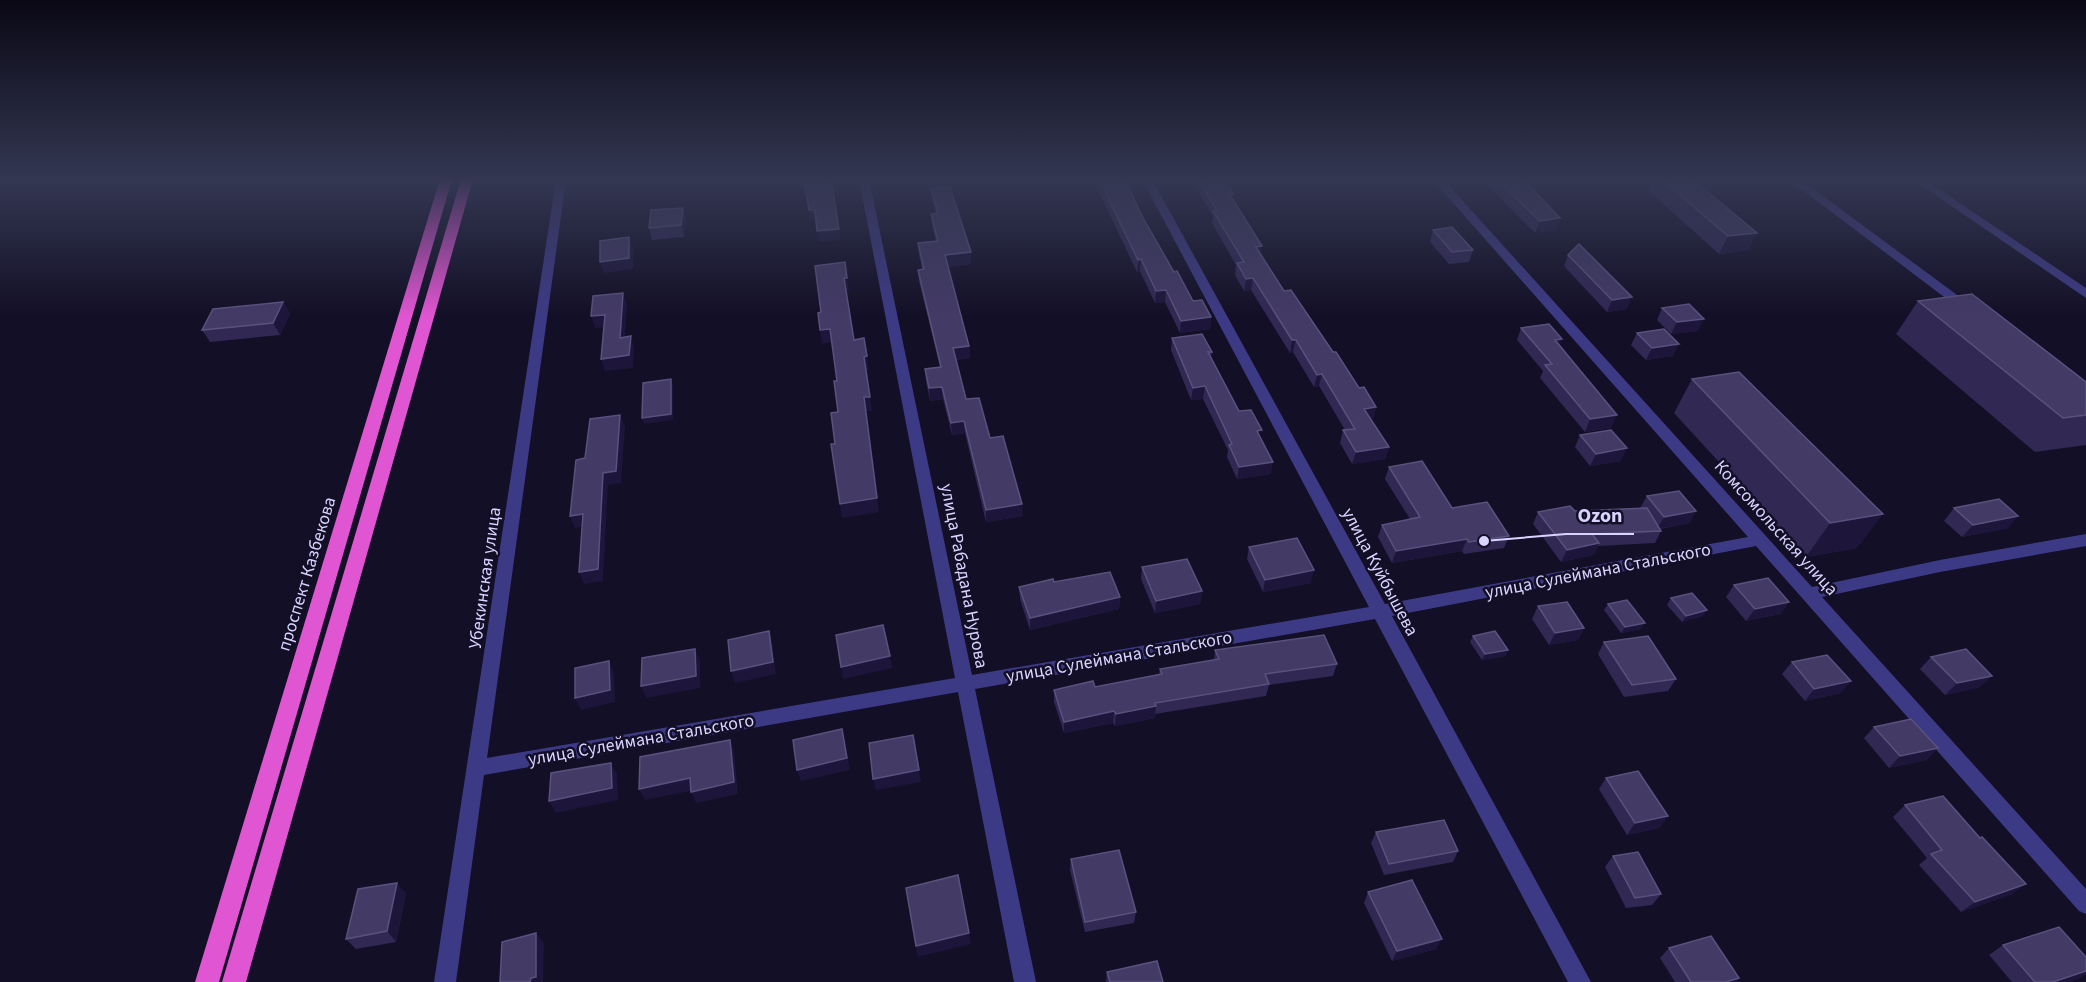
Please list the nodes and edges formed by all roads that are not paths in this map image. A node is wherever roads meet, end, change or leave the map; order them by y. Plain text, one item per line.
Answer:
1 (432, 225) edge
2 (454, 225) edge
3 (554, 225) edge
4 (873, 225) edge
5 (1172, 225) edge
6 (1478, 225) edge
7 (1854, 225) edge
8 (1984, 225) edge
9 (2086, 294) edge
10 (1982, 320) edge
11 (1761, 540) junction
12 (2086, 540) edge
13 (1808, 594) junction
14 (1379, 612) junction
15 (966, 683) junction
16 (477, 768) junction
17 (2086, 904) edge
18 (207, 982) edge
19 (234, 982) edge
20 (445, 982) edge
21 (1025, 982) edge
22 (1580, 982) edge

1 - 18 highway, проспект Казбекова
2 - 19 highway
3 - 16 street, Убекинская улица
4 - 15 street, улица Рабадана Нурова
5 - 14 street, улица Куйбышева
6 - 11 street, Комсомольская улица
7 - 10 street
8 - 9 street
11 - 13 street, Комсомольская улица
11 - 14 street, улица Сулеймана Стальского
12 - 13 street
13 - 17 street, Комсомольская улица
14 - 15 street, улица Сулеймана Стальского
14 - 22 street, улица Куйбышева
15 - 16 street, улица Сулеймана Стальского
15 - 21 street, улица Рабадана Нурова
16 - 20 street, Убекинская улица

